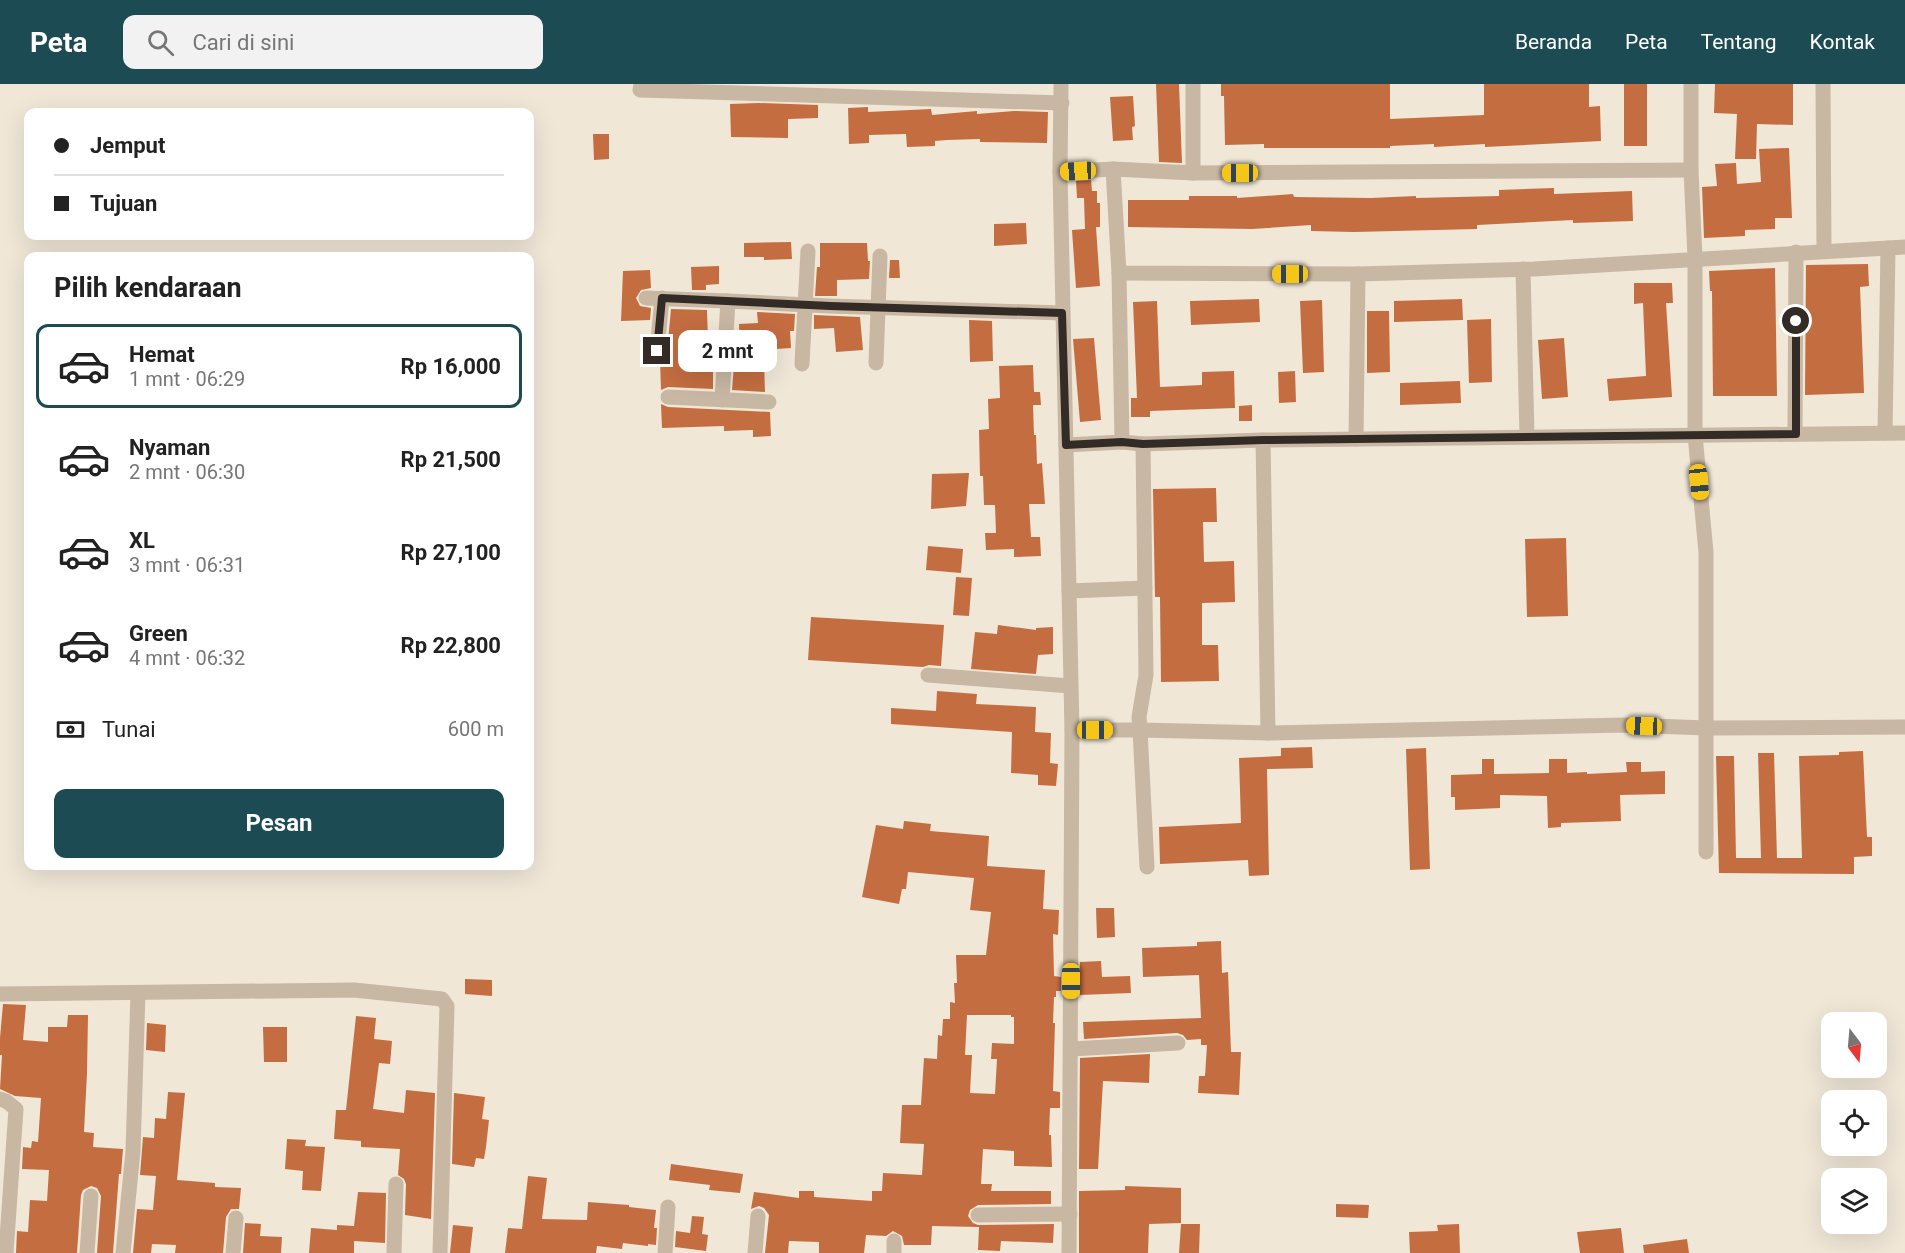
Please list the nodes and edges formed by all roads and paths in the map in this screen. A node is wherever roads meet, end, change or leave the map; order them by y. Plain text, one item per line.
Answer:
1 (641, 84) edge
2 (1061, 84) edge
3 (1193, 84) edge
4 (1691, 84) edge
5 (1823, 84) edge
6 (1062, 103) junction
7 (1113, 169) junction
8 (1691, 170) junction
9 (1060, 172) junction
10 (1193, 173) junction
11 (1905, 247) edge
12 (1888, 248) junction
13 (808, 251) dead end
14 (1824, 251) junction
15 (1796, 252) junction
16 (880, 256) dead end
17 (1695, 258) junction
18 (1522, 269) junction
19 (1119, 273) junction
20 (1358, 273) junction
21 (646, 298) dead end
22 (662, 298) junction
23 (728, 301) junction
24 (806, 305) junction
25 (879, 308) junction
26 (1062, 313) junction
27 (657, 351) dead end
28 (876, 363) dead end
29 (802, 364) dead end
30 (668, 397) dead end
31 (722, 400) junction
32 (769, 402) dead end
33 (1886, 433) junction
34 (1905, 433) edge
35 (1796, 434) junction
36 (1695, 435) junction
37 (1527, 437) junction
38 (1356, 439) junction
39 (1263, 440) junction
40 (1122, 442) junction
41 (1143, 444) junction
42 (1066, 445) junction
43 (1145, 588) junction
44 (1069, 591) junction
45 (928, 675) dead end
46 (1070, 686) junction
47 (1905, 727) edge
48 (1707, 728) junction
49 (1072, 730) junction
50 (1140, 730) junction
51 (1268, 733) junction
52 (1706, 852) dead end
53 (1147, 867) dead end
54 (138, 993) junction
55 (0, 994) edge
56 (1178, 1043) dead end
57 (1071, 1049) junction
58 (0, 1099) edge
59 (396, 1184) dead end
60 (91, 1196) dead end
61 (668, 1207) dead end
62 (1070, 1214) junction
63 (978, 1215) dead end
64 (758, 1216) dead end
65 (236, 1218) dead end
66 (6, 1253) edge
67 (87, 1253) edge
68 (123, 1253) edge
69 (233, 1253) edge
70 (394, 1253) edge
71 (440, 1253) edge
72 (665, 1253) edge
73 (755, 1253) edge
74 (1069, 1253) edge

1 - 6 street
2 - 6 street
3 - 10 street
4 - 8 street
5 - 14 street
6 - 9 street
7 - 9 street
7 - 10 street
7 - 19 street
8 - 10 street
8 - 17 street
9 - 26 street
11 - 12 street
12 - 14 street
12 - 33 street
13 - 24 street
14 - 15 street
15 - 17 street
15 - 35 street
16 - 25 street
17 - 18 street
17 - 36 street
18 - 20 street
18 - 37 street
19 - 20 street
19 - 40 street
20 - 38 street
21 - 22 street
22 - 23 street
22 - 27 street
23 - 24 street
23 - 31 street
24 - 25 street
24 - 29 street
25 - 26 street
25 - 28 street
26 - 42 street
30 - 31 street
31 - 32 street
33 - 34 street
33 - 35 street
35 - 36 street
36 - 37 street
36 - 48 street
37 - 38 street
38 - 39 street
39 - 41 street
39 - 51 street
40 - 41 street
40 - 42 street
41 - 43 street
42 - 44 street
43 - 44 street
43 - 50 street
44 - 46 street
45 - 46 street
46 - 49 street
47 - 48 street
48 - 51 street
48 - 52 street
49 - 50 street
49 - 57 street
50 - 51 street
50 - 53 street
54 - 55 street
54 - 68 street
54 - 71 street
56 - 57 street
57 - 62 street
58 - 66 street
59 - 70 street
60 - 67 street
61 - 72 street
62 - 63 street
62 - 74 street
64 - 73 street
65 - 69 street

